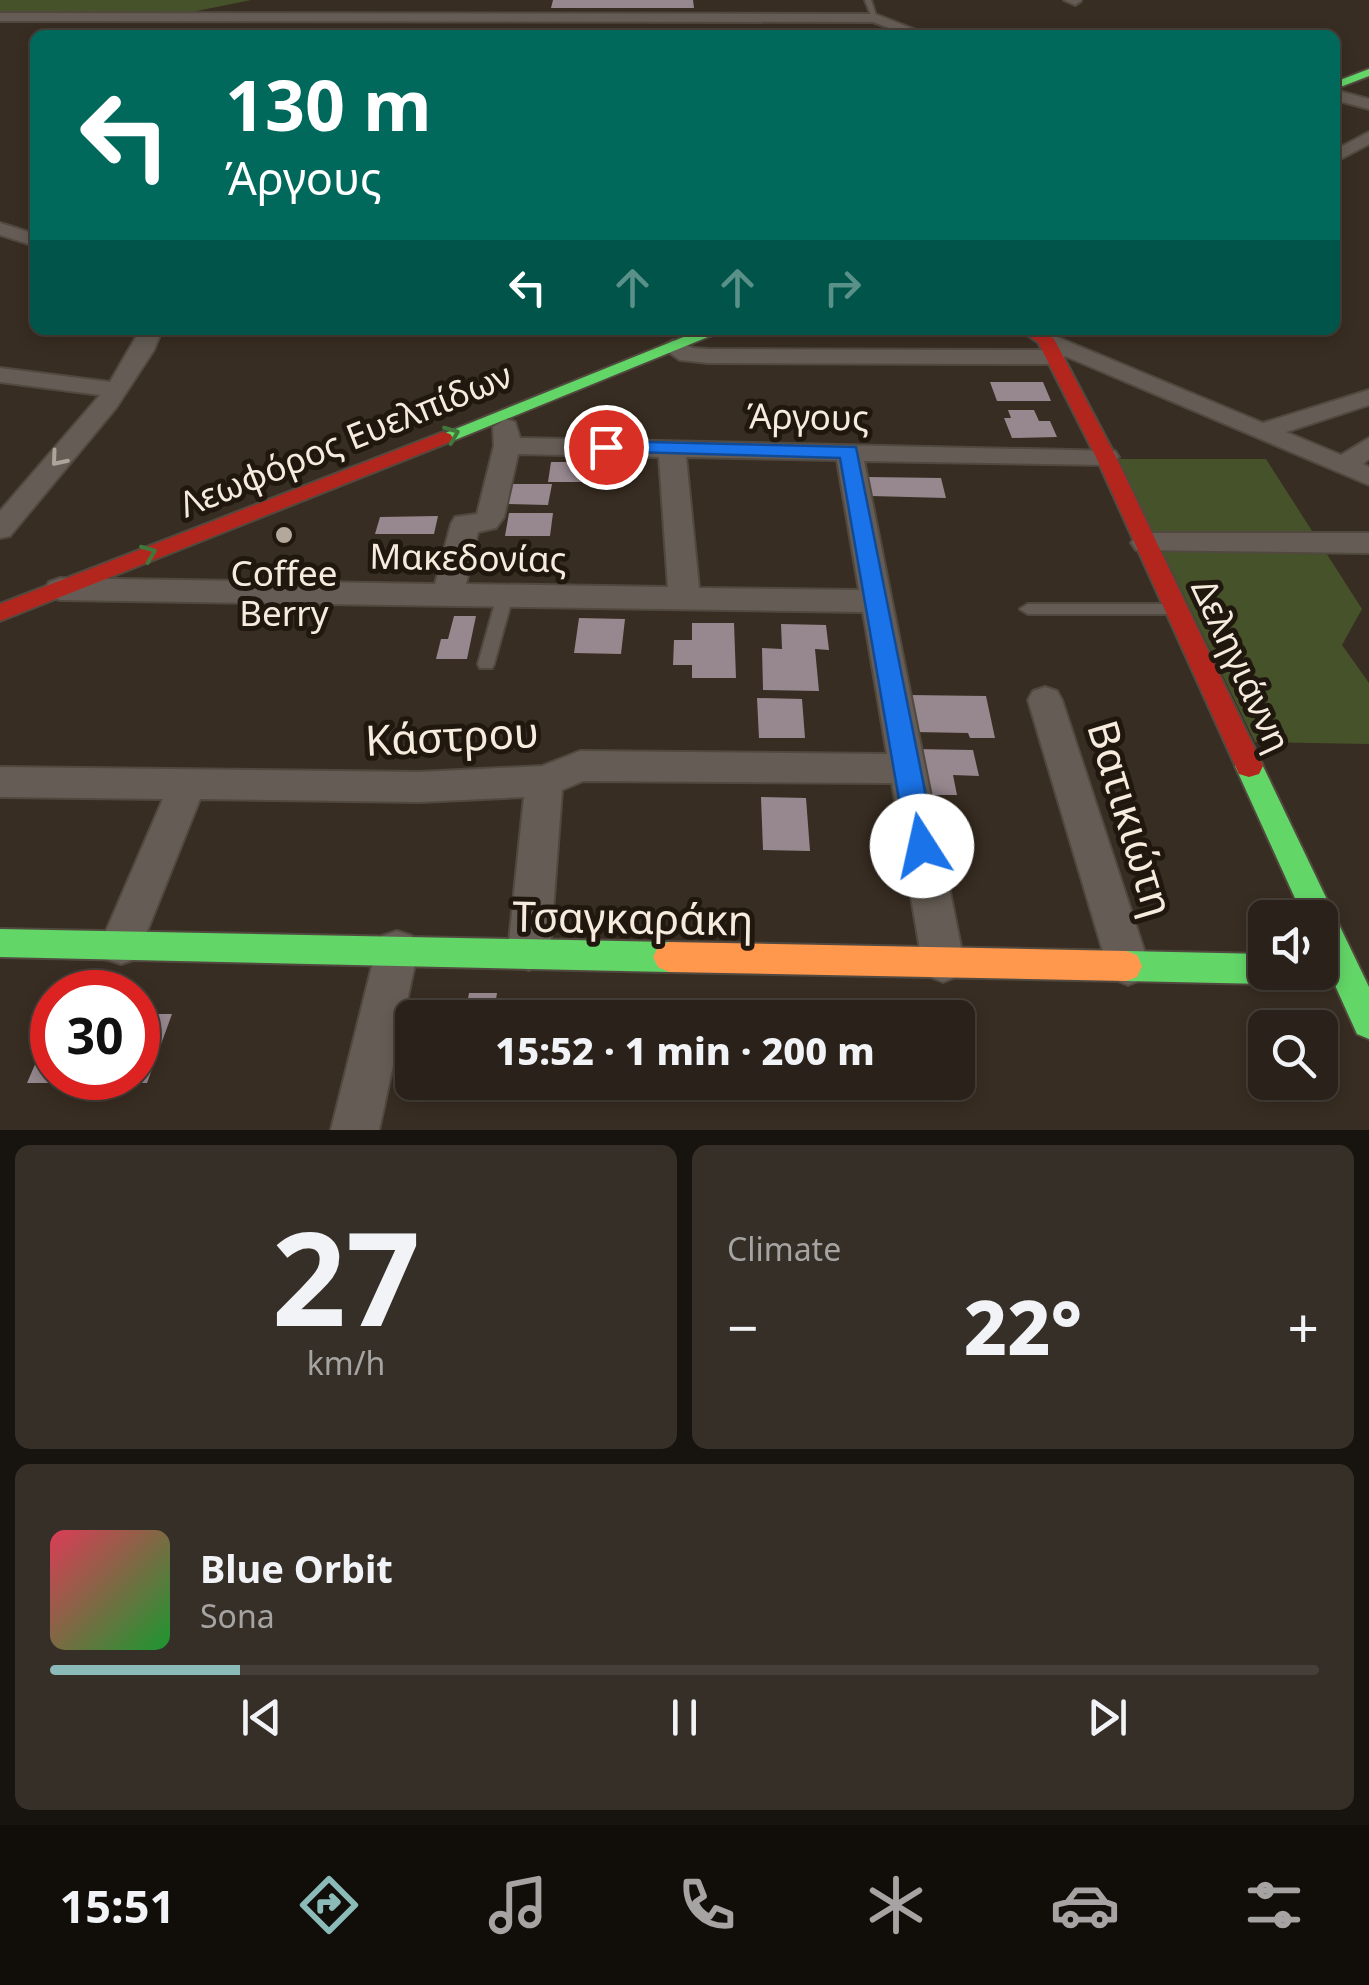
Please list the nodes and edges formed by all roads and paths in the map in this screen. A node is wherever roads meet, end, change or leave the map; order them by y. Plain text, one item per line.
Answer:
1 (868, 0) edge
2 (0, 17) edge
3 (874, 18) junction
4 (908, 30) edge
5 (1369, 57) edge
6 (1340, 68) edge
7 (1369, 72) edge
8 (1340, 84) edge
9 (1340, 96) edge
10 (1369, 104) edge
11 (1369, 137) edge
12 (1340, 154) edge
13 (0, 229) edge
14 (30, 238) edge
15 (150, 335) edge
16 (668, 338) edge
17 (1042, 342) edge
18 (0, 375) edge
19 (115, 390) junction
20 (1369, 397) edge
21 (508, 412) junction
22 (1263, 431) junction
23 (508, 446) junction
24 (1369, 446) edge
25 (672, 447) junction
26 (849, 452) junction
27 (1106, 457) junction
28 (1356, 472) edge
29 (0, 529) edge
30 (1146, 543) junction
31 (1369, 544) edge
32 (0, 588) edge
33 (58, 589) junction
34 (448, 594) junction
35 (505, 596) junction
36 (684, 596) junction
37 (877, 601) junction
38 (1177, 608) junction
39 (1028, 609) dead end
40 (0, 613) edge
41 (486, 664) dead end
42 (1045, 700) dead end
43 (908, 769) junction
44 (544, 781) junction
45 (0, 782) edge
46 (188, 784) junction
47 (0, 944) edge
48 (121, 945) junction
49 (396, 950) junction
50 (528, 951) junction
51 (943, 962) junction
52 (1128, 965) junction
53 (1248, 969) edge
54 (1338, 971) edge
55 (1345, 971) junction
56 (1369, 1023) edge
57 (355, 1130) edge

1 - 3 lane
2 - 3 street
3 - 4 street
5 - 6 main road
7 - 8 main road
9 - 10 street
11 - 12 street
13 - 14 street
15 - 19 street
16 - 17 street
16 - 21 main road, Λεωφόρος Ευελπίδων
16 - 32 main road, Λεωφόρος Ευελπίδων
17 - 22 street
17 - 27 main road, Δεληγιάννη
18 - 19 street
19 -> 29 street
20 - 22 street
21 - 23 street
33 -> 21 main road, Λεωφόρος Ευελπίδων
22 - 28 street
23 - 25 street, Άργους
23 - 34 street
24 - 28 street
25 - 26 street, Άργους
25 - 36 street
26 - 27 street, Άργους
26 - 37 street
27 - 30 main road, Δεληγιάννη
30 - 31 street
30 - 38 main road, Δεληγιάννη
33 - 34 street, Μακεδονίας
33 - 40 main road, Λεωφόρος Ευελπίδων
34 - 35 street, Μακεδονίας
35 - 36 street, Μακεδονίας
35 - 41 lane
36 - 37 street, Μακεδονίας
37 - 43 street
38 - 39 lane
38 - 55 main road, Δεληγιάννη
42 - 52 street, Βατικιώτη
43 - 44 street, Κάστρου
43 - 51 street
44 - 46 street, Κάστρου
44 - 50 street
45 - 46 street, Κάστρου
46 - 48 street
47 - 48 main road, Τσαγκαράκη
48 - 49 main road, Τσαγκαράκη
49 - 50 main road, Τσαγκαράκη
49 - 57 street
50 - 51 main road, Τσαγκαράκη
51 - 52 main road, Τσαγκαράκη
52 - 53 main road, Τσαγκαράκη
54 - 55 main road
55 - 56 main road, Δεληγιάννη

